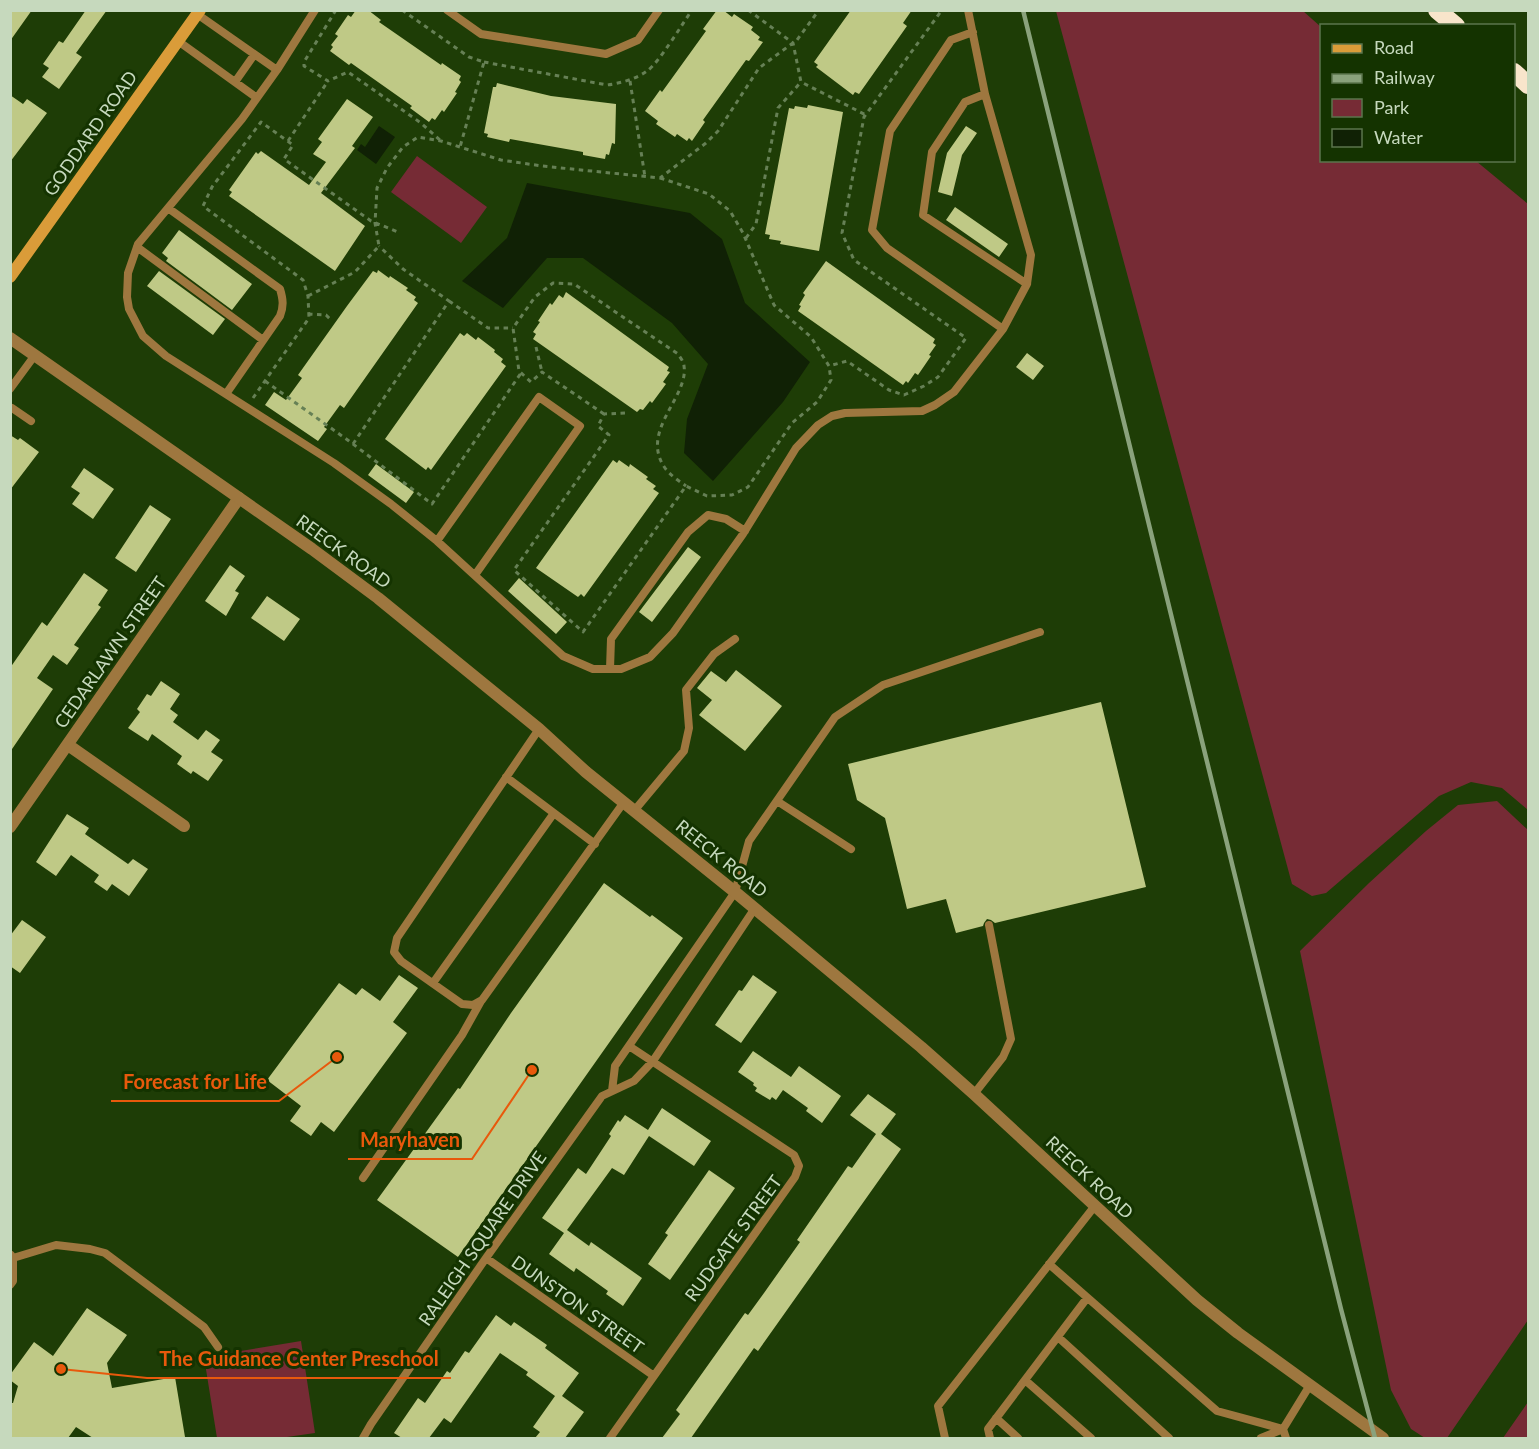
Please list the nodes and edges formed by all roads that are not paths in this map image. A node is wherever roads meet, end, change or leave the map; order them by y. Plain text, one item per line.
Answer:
1 (315, 10) edge
2 (447, 10) edge
3 (660, 10) edge
4 (968, 10) edge
5 (1437, 10) edge
6 (199, 12) edge
7 (1454, 24) edge
8 (973, 32) junction
9 (178, 41) junction
10 (254, 55) junction
11 (277, 70) junction
12 (1515, 73) edge
13 (235, 82) junction
14 (1528, 84) edge
15 (985, 94) junction
16 (257, 98) junction
17 (168, 208) junction
18 (137, 247) junction
19 (10, 277) edge
20 (1026, 284) junction
21 (1004, 329) junction
22 (10, 338) edge
23 (263, 340) junction
24 (34, 355) junction
25 (10, 389) edge
26 (226, 394) junction
27 (11, 408) edge
28 (31, 421) dead end
29 (239, 498) junction
30 (745, 531) junction
31 (437, 541) junction
32 (475, 575) junction
33 (1040, 632) dead end
34 (735, 639) dead end
35 (610, 669) junction
36 (539, 729) junction
37 (68, 745) junction
38 (506, 777) junction
39 (777, 801) junction
40 (624, 802) junction
41 (634, 811) junction
42 (554, 813) junction
43 (184, 826) dead end
44 (10, 827) edge
45 (595, 843) junction
46 (851, 849) dead end
47 (735, 892) junction
48 (755, 908) junction
49 (989, 925) dead end
50 (433, 983) junction
51 (482, 1000) junction
52 (629, 1046) junction
53 (653, 1061) junction
54 (612, 1091) junction
55 (974, 1094) junction
56 (363, 1178) dead end
57 (1094, 1207) junction
58 (12, 1256) edge
59 (486, 1258) junction
60 (1049, 1264) junction
61 (10, 1285) edge
62 (1087, 1298) junction
63 (1058, 1337) junction
64 (218, 1347) dead end
65 (654, 1376) junction
66 (1025, 1380) junction
67 (1310, 1385) junction
68 (996, 1418) junction
69 (1283, 1430) junction
70 (363, 1438) edge
71 (610, 1438) edge
72 (945, 1438) edge
73 (990, 1438) edge
74 (1018, 1438) edge
75 (1091, 1438) edge
76 (1169, 1438) edge
77 (1261, 1438) edge
78 (1286, 1438) edge
79 (1383, 1438) edge

1 - 11 lane
2 - 3 lane
4 - 8 lane
5 - 7 highway
6 - 9 main road, GODDARD ROAD
6 - 10 lane
8 - 15 lane
8 - 21 lane
9 - 13 lane
9 - 19 main road, GODDARD ROAD
10 - 11 lane
10 - 13 lane
11 - 16 lane
12 - 14 highway
13 - 16 lane
15 - 20 lane
15 - 20 lane
16 - 17 lane
17 - 18 lane
17 - 23 lane
18 - 23 lane
18 - 26 lane
20 - 21 lane
21 - 30 lane
22 - 24 street, REECK ROAD
23 - 26 lane
24 - 25 lane
24 - 29 street, REECK ROAD
26 - 31 lane
27 - 28 lane
29 - 36 street, REECK ROAD
29 - 37 street, CEDARLAWN STREET
30 - 35 lane
30 - 35 lane
31 - 32 lane
31 - 32 lane
32 - 35 lane
33 - 39 lane
34 - 41 lane
36 - 38 lane
36 - 40 street, REECK ROAD
37 - 43 street
37 - 44 street, CEDARLAWN STREET
38 - 42 lane
38 - 50 lane
39 - 46 lane
39 - 47 lane
40 - 41 street, REECK ROAD
40 - 45 lane
41 - 47 street, REECK ROAD
42 - 45 lane
42 - 50 lane
45 - 51 lane
47 - 48 street, REECK ROAD
47 - 52 lane
48 - 53 lane, RALEIGH SQUARE DRIVE
48 - 55 street, REECK ROAD
49 - 55 lane
50 - 51 lane
51 - 56 lane
52 - 53 lane, RUDGATE STREET
52 - 54 lane
53 - 54 lane, RALEIGH SQUARE DRIVE
53 - 65 lane, RUDGATE STREET
54 - 59 lane, RALEIGH SQUARE DRIVE
55 - 57 street, REECK ROAD
57 - 60 lane
57 - 67 street, REECK ROAD
58 - 61 lane
58 - 64 lane
59 - 65 lane, DUNSTON STREET
59 - 70 lane, RALEIGH SQUARE DRIVE
60 - 62 lane
60 - 72 lane
62 - 63 lane
62 - 69 lane
63 - 66 lane
63 - 76 lane
65 - 71 lane, RUDGATE STREET
66 - 68 lane
66 - 75 lane
67 - 69 lane
67 - 79 street, REECK ROAD
68 - 73 lane
68 - 74 lane
69 - 77 lane
69 - 78 lane

